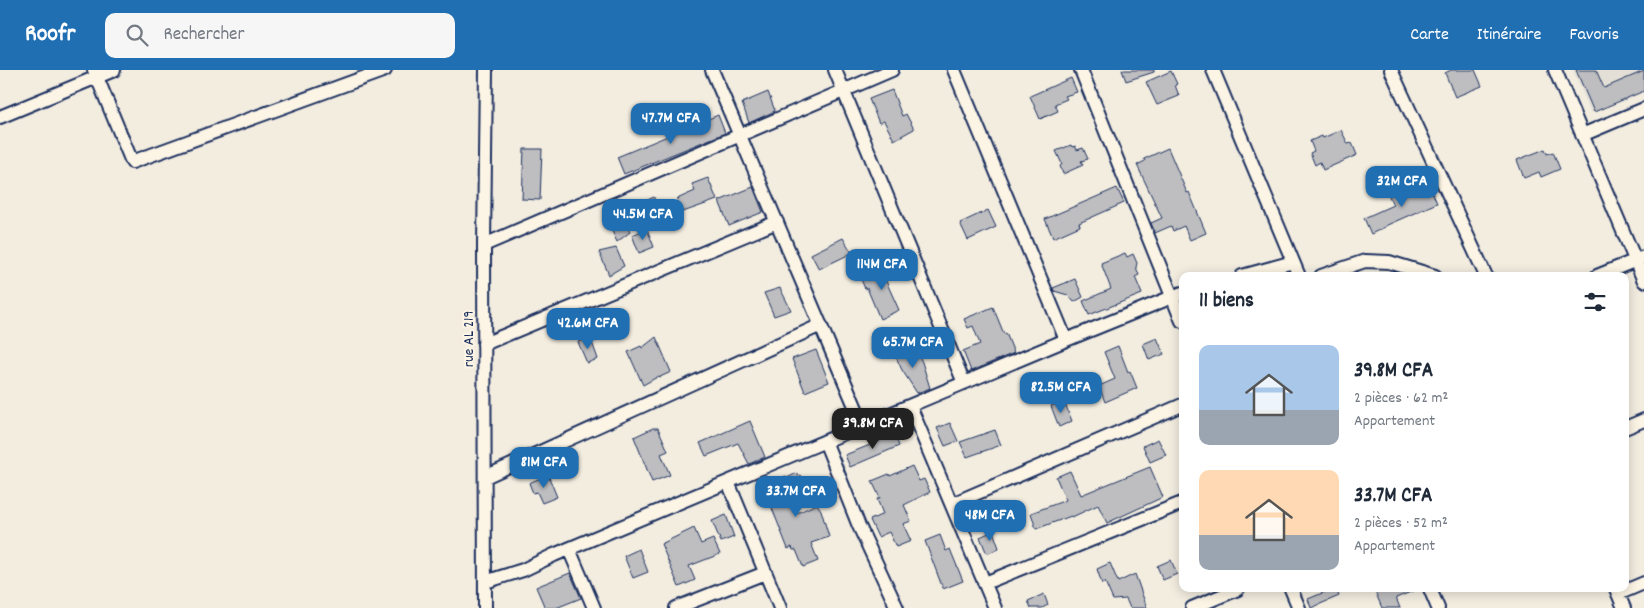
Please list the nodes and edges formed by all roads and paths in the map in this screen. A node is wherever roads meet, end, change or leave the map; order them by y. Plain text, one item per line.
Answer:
1 (114, 70) edge
2 (385, 70) edge
3 (486, 70) edge
4 (712, 70) edge
5 (835, 70) edge
6 (892, 70) edge
7 (954, 70) edge
8 (1082, 70) edge
9 (1213, 70) edge
10 (1391, 70) edge
11 (1554, 70) edge
12 (96, 74) edge
13 (843, 91) junction
14 (1644, 109) edge
15 (0, 117) edge
16 (740, 135) junction
17 (1582, 135) junction
18 (777, 222) junction
19 (484, 245) junction
20 (1640, 259) edge
21 (1293, 262) junction
22 (1257, 272) edge
23 (1297, 272) edge
24 (1332, 272) edge
25 (1422, 272) edge
26 (1484, 272) edge
27 (1608, 272) edge
28 (1644, 281) edge
29 (1178, 295) edge
30 (821, 325) junction
31 (1066, 340) junction
32 (484, 344) junction
33 (964, 383) junction
34 (1179, 405) edge
35 (910, 406) junction
36 (1644, 420) edge
37 (864, 425) junction
38 (1629, 426) edge
39 (825, 441) junction
40 (485, 477) junction
41 (728, 482) junction
42 (952, 504) junction
43 (1179, 504) edge
44 (569, 549) junction
45 (765, 573) junction
46 (485, 582) junction
47 (985, 583) junction
48 (1644, 583) edge
49 (1629, 587) edge
50 (1231, 592) edge
51 (1291, 592) edge
52 (1431, 592) edge
53 (1617, 592) edge
54 (485, 608) edge
55 (594, 608) edge
56 (676, 608) edge
57 (780, 608) edge
58 (897, 608) edge
59 (996, 608) edge
60 (1192, 608) edge
61 (1299, 608) edge
62 (1438, 608) edge
63 (1624, 608) edge

1 - 12 street
2 - 12 street
3 - 19 street, rue AL 219
4 - 16 street
5 - 13 street
6 - 13 street
7 - 31 street
8 - 29 street
9 - 21 street
10 - 26 street
11 - 17 street
12 - 15 street
13 - 16 street
13 - 33 street
14 - 17 street
16 - 18 street
16 - 19 street
17 - 20 street
18 - 30 street
18 - 32 street
19 - 32 street, rue AL 219
20 - 27 street
20 - 28 street
21 - 22 street
21 - 23 street
24 - 25 street
29 - 31 street
30 - 37 street
30 - 40 street
31 - 33 street
32 - 40 street, rue AL 219
33 - 35 street
34 - 42 street
35 - 37 street
35 - 42 street
36 - 38 street
37 - 39 street
39 - 41 street
39 - 58 street
40 - 46 street, rue AL 219
41 - 44 street
41 - 45 street
42 - 47 street
43 - 47 street
44 - 46 street
44 - 55 street
45 - 56 street
45 - 57 street
46 - 54 street, rue AL 219
47 - 59 street
48 - 49 street
50 - 60 street
51 - 61 street
52 - 62 street
53 - 63 street

